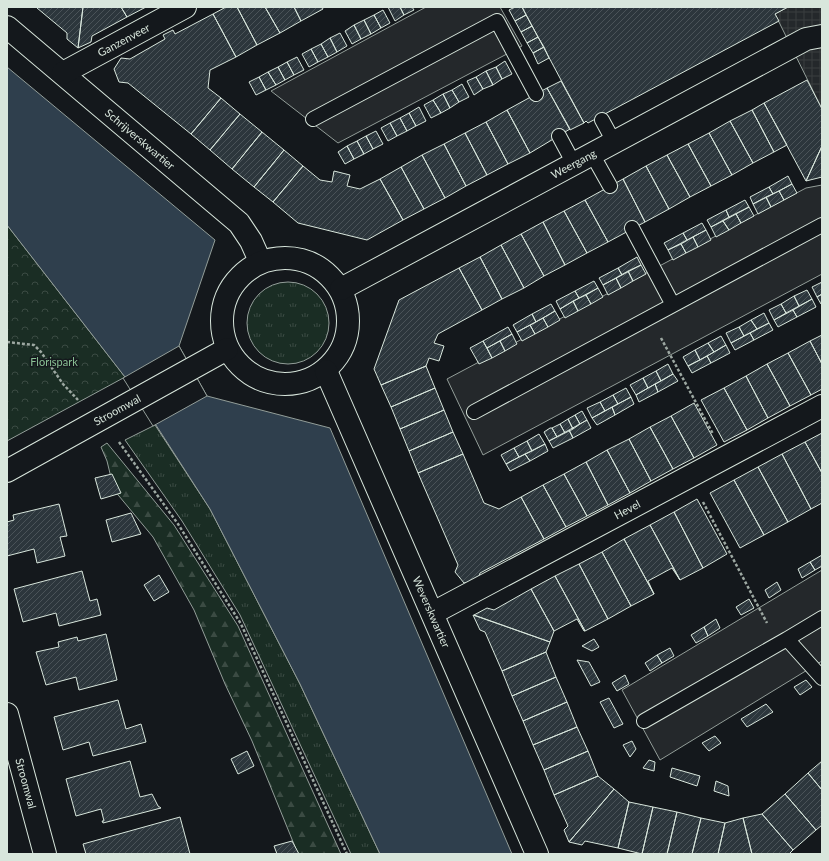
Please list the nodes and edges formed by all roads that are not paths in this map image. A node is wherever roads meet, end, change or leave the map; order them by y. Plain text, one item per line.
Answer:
1 (185, 7) edge
2 (7, 27) edge
3 (814, 38) edge
4 (63, 73) junction
5 (536, 94) dead end
6 (313, 120) dead end
7 (602, 120) dead end
8 (559, 136) dead end
9 (614, 142) junction
10 (583, 159) junction
11 (610, 186) dead end
12 (822, 225) edge
13 (632, 228) dead end
14 (260, 261) junction
15 (341, 289) junction
16 (673, 305) junction
17 (227, 349) junction
18 (326, 371) junction
19 (822, 406) edge
20 (474, 412) dead end
21 (7, 471) edge
22 (433, 613) junction
23 (822, 618) edge
24 (783, 642) junction
25 (822, 678) edge
26 (7, 714) edge
27 (644, 721) dead end
28 (45, 854) edge
29 (537, 854) edge

1 - 4 street, Ganzenveer
2 - 4 street, Schrijverskwartier
3 - 9 street, Weergang
4 - 14 street, Schrijverskwartier
5 - 6 lane
7 - 9 lane
8 - 10 lane
9 - 10 street, Weergang
10 - 11 lane
10 - 15 street, Weergang
12 - 16 lane
13 - 16 lane
14 - 15 street
14 - 17 street
15 - 18 street
16 - 20 lane
17 - 18 street
17 - 21 street, Stroomwal
18 - 22 street, Weverskwartier
19 - 22 street, Hevel
22 - 29 street, Weverskwartier
23 - 24 lane
24 - 25 lane
24 - 27 lane
26 - 28 street, Stroomwal

